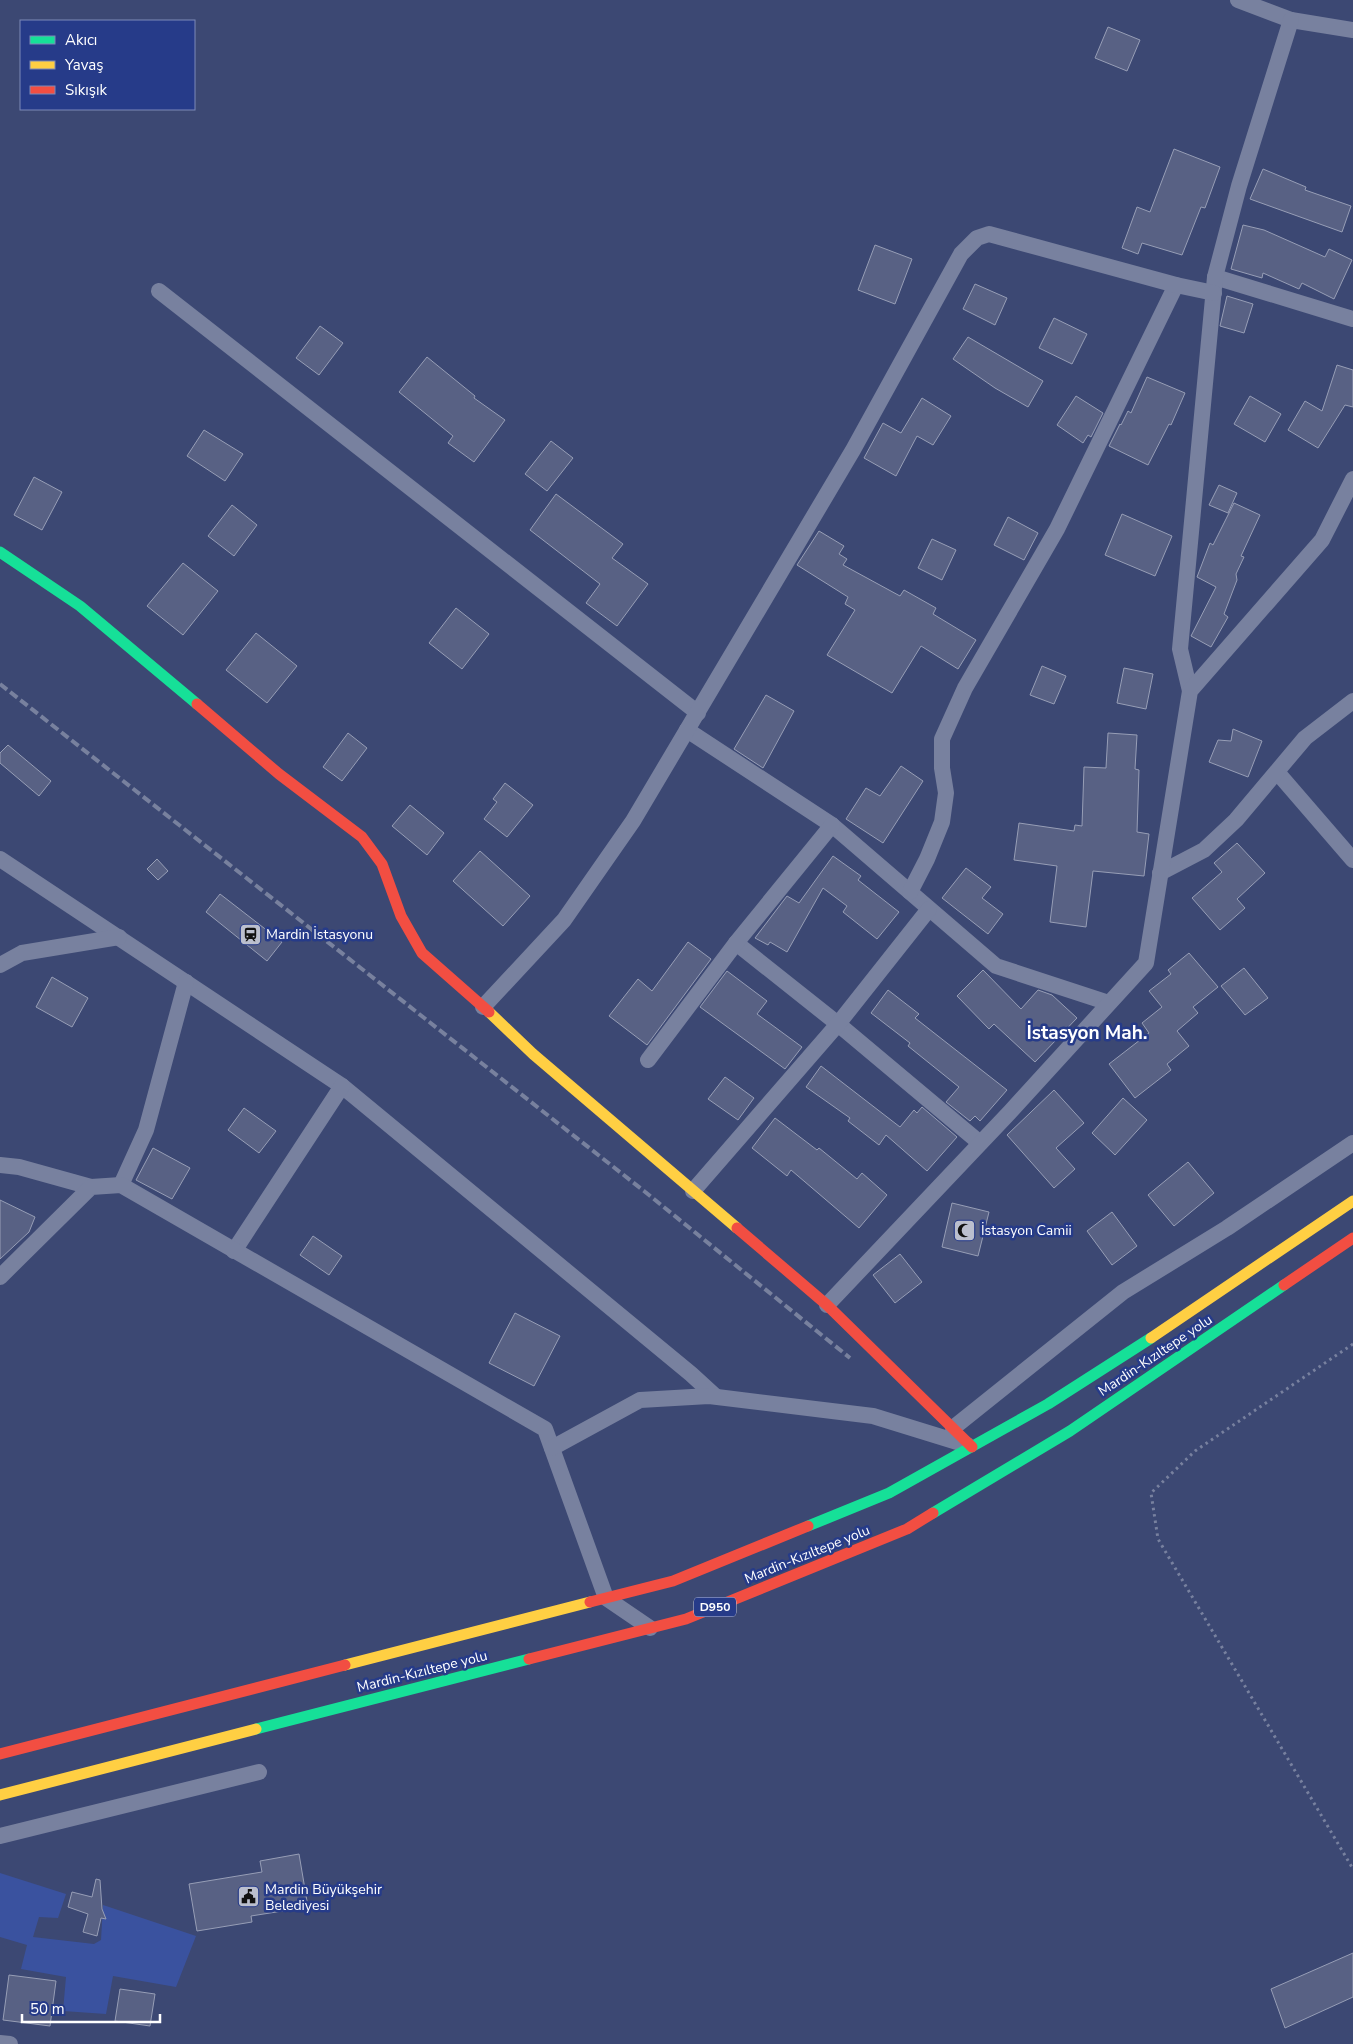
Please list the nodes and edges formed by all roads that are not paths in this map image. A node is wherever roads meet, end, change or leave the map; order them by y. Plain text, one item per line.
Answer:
1 (1238, 0) edge
2 (1291, 20) junction
3 (1353, 30) edge
4 (1215, 285) junction
5 (1176, 286) junction
6 (159, 291) dead end
7 (1353, 318) edge
8 (1353, 479) edge
9 (0, 552) edge
10 (1190, 691) junction
11 (1353, 701) edge
12 (698, 713) junction
13 (688, 730) junction
14 (1277, 772) junction
15 (832, 825) junction
16 (0, 859) edge
17 (1353, 860) edge
18 (1160, 873) junction
19 (910, 892) junction
20 (929, 909) junction
21 (118, 937) junction
22 (736, 943) junction
23 (0, 965) edge
24 (186, 982) junction
25 (1109, 1003) junction
26 (483, 1007) junction
27 (838, 1024) junction
28 (648, 1060) dead end
29 (342, 1086) junction
30 (980, 1143) junction
31 (1353, 1143) edge
32 (0, 1165) edge
33 (120, 1185) junction
34 (91, 1187) junction
35 (693, 1191) junction
36 (1353, 1201) edge
37 (1353, 1238) edge
38 (234, 1250) junction
39 (0, 1277) edge
40 (827, 1305) junction
41 (715, 1396) junction
42 (953, 1428) junction
43 (972, 1447) junction
44 (552, 1448) junction
45 (606, 1598) junction
46 (650, 1628) junction
47 (0, 1754) edge
48 (259, 1772) dead end
49 (0, 1795) edge
50 (0, 1836) edge
51 (0, 2043) edge
52 (10, 2044) edge

1 - 2 street
2 - 3 street
2 - 4 street
4 - 5 street
4 - 7 street
4 - 10 street
5 - 12 street
5 - 19 street
6 - 12 street
8 - 10 street
9 - 26 main road
10 - 18 street
11 - 14 street
12 - 13 street
13 - 15 street
13 - 26 street
14 - 17 street
14 - 18 street
15 - 19 street
15 - 22 street
16 - 21 street
18 - 25 street
19 - 20 street
20 - 25 street
20 - 27 street
21 - 23 street
21 - 24 street
22 - 27 street
22 - 28 street
24 - 29 street
24 - 33 street
25 - 30 street
26 - 35 main road
27 - 30 street
27 - 35 street
29 - 38 street
29 - 41 street
30 - 40 street
31 - 42 street
32 - 34 street
33 - 34 street
33 - 38 street
34 - 39 street
35 - 40 main road
36 - 43 main road, Mardin-Kızıltepe yolu
37 - 46 main road, Mardin-Kızıltepe yolu / D950
38 - 44 street
40 - 42 main road
41 - 43 street
41 - 44 street
42 - 43 main road
43 - 45 main road, Mardin-Kızıltepe yolu
44 - 45 street
45 - 46 street
45 - 47 main road, Mardin-Kızıltepe yolu
46 - 49 main road, Mardin-Kızıltepe yolu / D950
48 - 50 street
51 - 52 street

